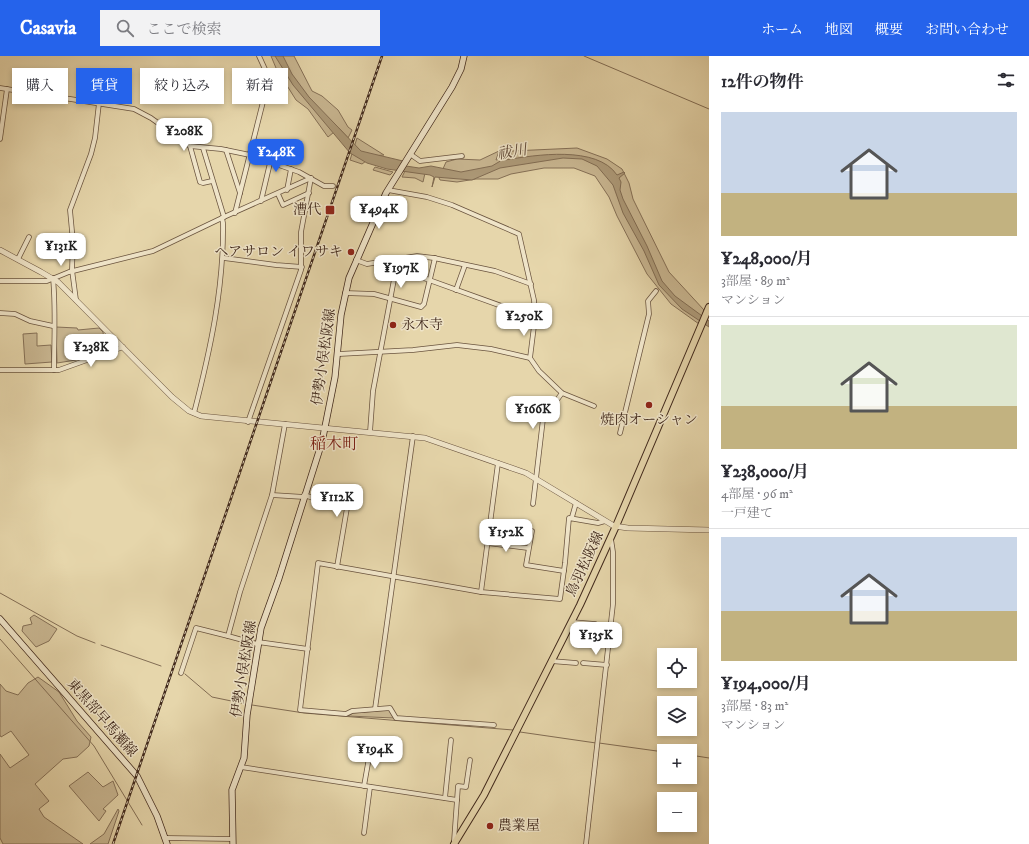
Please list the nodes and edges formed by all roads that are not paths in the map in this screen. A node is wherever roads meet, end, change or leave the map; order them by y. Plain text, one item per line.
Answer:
1 (259, 56) edge
2 (464, 56) edge
3 (0, 88) edge
4 (7, 89) junction
5 (76, 99) edge
6 (99, 104) edge
7 (109, 104) edge
8 (0, 139) edge
9 (190, 146) junction
10 (203, 148) junction
11 (226, 150) junction
12 (250, 155) junction
13 (409, 155) junction
14 (462, 156) dead end
15 (270, 163) junction
16 (291, 169) junction
17 (311, 178) junction
18 (212, 180) junction
19 (333, 186) dead end
20 (288, 190) junction
21 (388, 190) junction
22 (240, 193) junction
23 (278, 194) junction
24 (309, 194) junction
25 (261, 201) junction
26 (235, 213) junction
27 (223, 218) junction
28 (29, 237) dead end
29 (0, 250) edge
30 (54, 251) dead end
31 (73, 252) junction
32 (224, 258) junction
33 (435, 258) junction
34 (18, 259) junction
35 (356, 260) junction
36 (465, 265) junction
37 (302, 267) junction
38 (73, 272) junction
39 (53, 278) junction
40 (0, 281) edge
41 (430, 281) junction
42 (531, 284) junction
43 (456, 290) junction
44 (656, 292) dead end
45 (345, 293) junction
46 (76, 300) junction
47 (391, 300) junction
48 (709, 307) edge
49 (0, 313) edge
50 (535, 318) junction
51 (53, 326) junction
52 (123, 347) junction
53 (380, 351) junction
54 (338, 354) junction
55 (530, 358) junction
56 (0, 370) edge
57 (54, 370) junction
58 (562, 393) junction
59 (594, 406) dead end
60 (194, 413) junction
61 (248, 422) junction
62 (285, 424) junction
63 (325, 428) junction
64 (370, 432) junction
65 (620, 433) dead end
66 (413, 436) junction
67 (498, 463) junction
68 (536, 478) junction
69 (272, 495) junction
70 (304, 496) junction
71 (576, 502) junction
72 (533, 504) dead end
73 (572, 518) junction
74 (605, 521) junction
75 (616, 526) junction
76 (709, 530) edge
77 (532, 531) dead end
78 (611, 539) junction
79 (487, 543) junction
80 (528, 548) junction
81 (337, 567) junction
82 (564, 571) junction
83 (394, 576) junction
84 (480, 592) junction
85 (0, 620) edge
86 (571, 622) junction
87 (595, 624) dead end
88 (228, 636) junction
89 (258, 643) junction
90 (308, 649) junction
91 (551, 661) junction
92 (576, 663) dead end
93 (583, 663) dead end
94 (607, 665) junction
95 (181, 672) dead end
96 (375, 710) junction
97 (494, 725) dead end
98 (451, 740) dead end
99 (370, 752) dead end
100 (470, 760) dead end
101 (241, 767) junction
102 (364, 786) junction
103 (370, 787) junction
104 (445, 798) junction
105 (457, 800) junction
106 (364, 833) dead end
107 (166, 841) edge
108 (233, 842) edge
109 (454, 844) edge
110 (586, 844) edge

1 - 12 street
2 - 13 main road, 伊勢小俣松阪線
3 - 4 street
4 - 5 street
4 - 8 street
6 - 31 street
7 - 9 street
9 - 10 street
9 - 18 street
10 - 11 street
10 - 18 street
11 - 12 street
11 - 22 street
12 - 15 street
12 - 22 street
13 - 14 street
13 - 21 main road, 伊勢小俣松阪線
15 - 16 street
15 - 25 street
16 - 17 street
16 - 20 street
17 - 19 street
17 - 20 street
17 - 24 street
18 - 27 street
20 - 23 street
21 - 35 main road, 伊勢小俣松阪線
21 - 42 street
22 - 26 street
23 - 24 street
23 - 25 street
24 - 37 street
25 - 26 street
26 - 27 street
27 - 32 street
27 - 38 street
28 - 34 street
29 - 34 street
30 - 31 street
31 - 38 street
32 - 37 street
32 - 60 street
33 - 35 street
33 - 36 street
33 - 41 street
34 - 39 street
35 - 45 main road, 伊勢小俣松阪線
36 - 42 street
36 - 43 street
37 - 61 street
38 - 39 street
38 - 46 street
39 - 40 street
39 - 46 street
39 - 51 street
41 - 43 street
41 - 47 street
41 - 47 street
42 - 50 street
43 - 50 street
44 - 65 street
45 - 47 street
45 - 54 main road, 伊勢小俣松阪線
46 - 52 street
47 - 53 street
48 - 75 main road, 鳥羽松阪線
49 - 51 street
50 - 55 street
51 - 57 street
52 - 57 street
52 - 60 street
53 - 54 street
53 - 55 street
53 - 64 street
54 - 63 main road, 伊勢小俣松阪線
55 - 58 street
56 - 57 street
58 - 59 street
58 - 68 street
60 - 61 street
61 - 62 street
62 - 63 street
62 - 69 street
63 - 64 street
63 - 70 main road, 伊勢小俣松阪線
64 - 66 street
66 - 67 street
66 - 83 street
67 - 68 street
67 - 79 street
68 - 71 street
68 - 72 street
69 - 70 street
69 - 88 street
70 - 81 street
70 - 89 main road, 伊勢小俣松阪線
71 - 73 street
71 - 74 street
73 - 74 street
73 - 82 street
74 - 75 street
75 - 76 street
75 - 78 main road, 鳥羽松阪線
77 - 80 street
78 - 86 main road, 鳥羽松阪線
78 - 94 street
79 - 80 street
79 - 84 street
80 - 82 street
81 - 83 street
81 - 90 street
82 - 84 street
83 - 84 street
83 - 96 street
85 - 107 main road, 東黒部早馬瀬線
86 - 87 street
86 - 91 main road, 鳥羽松阪線
88 - 89 street
88 - 95 street
89 - 90 street
89 - 101 main road, 伊勢小俣松阪線
90 - 96 street
91 - 92 street
91 - 109 main road, 鳥羽松阪線
93 - 94 street
94 - 110 street
96 - 97 street
98 - 104 street
99 - 102 street
100 - 105 street
101 - 102 street
101 - 108 main road, 伊勢小俣松阪線
102 - 103 street
103 - 104 street
103 - 106 street
104 - 105 street
105 - 109 street
107 - 108 street

